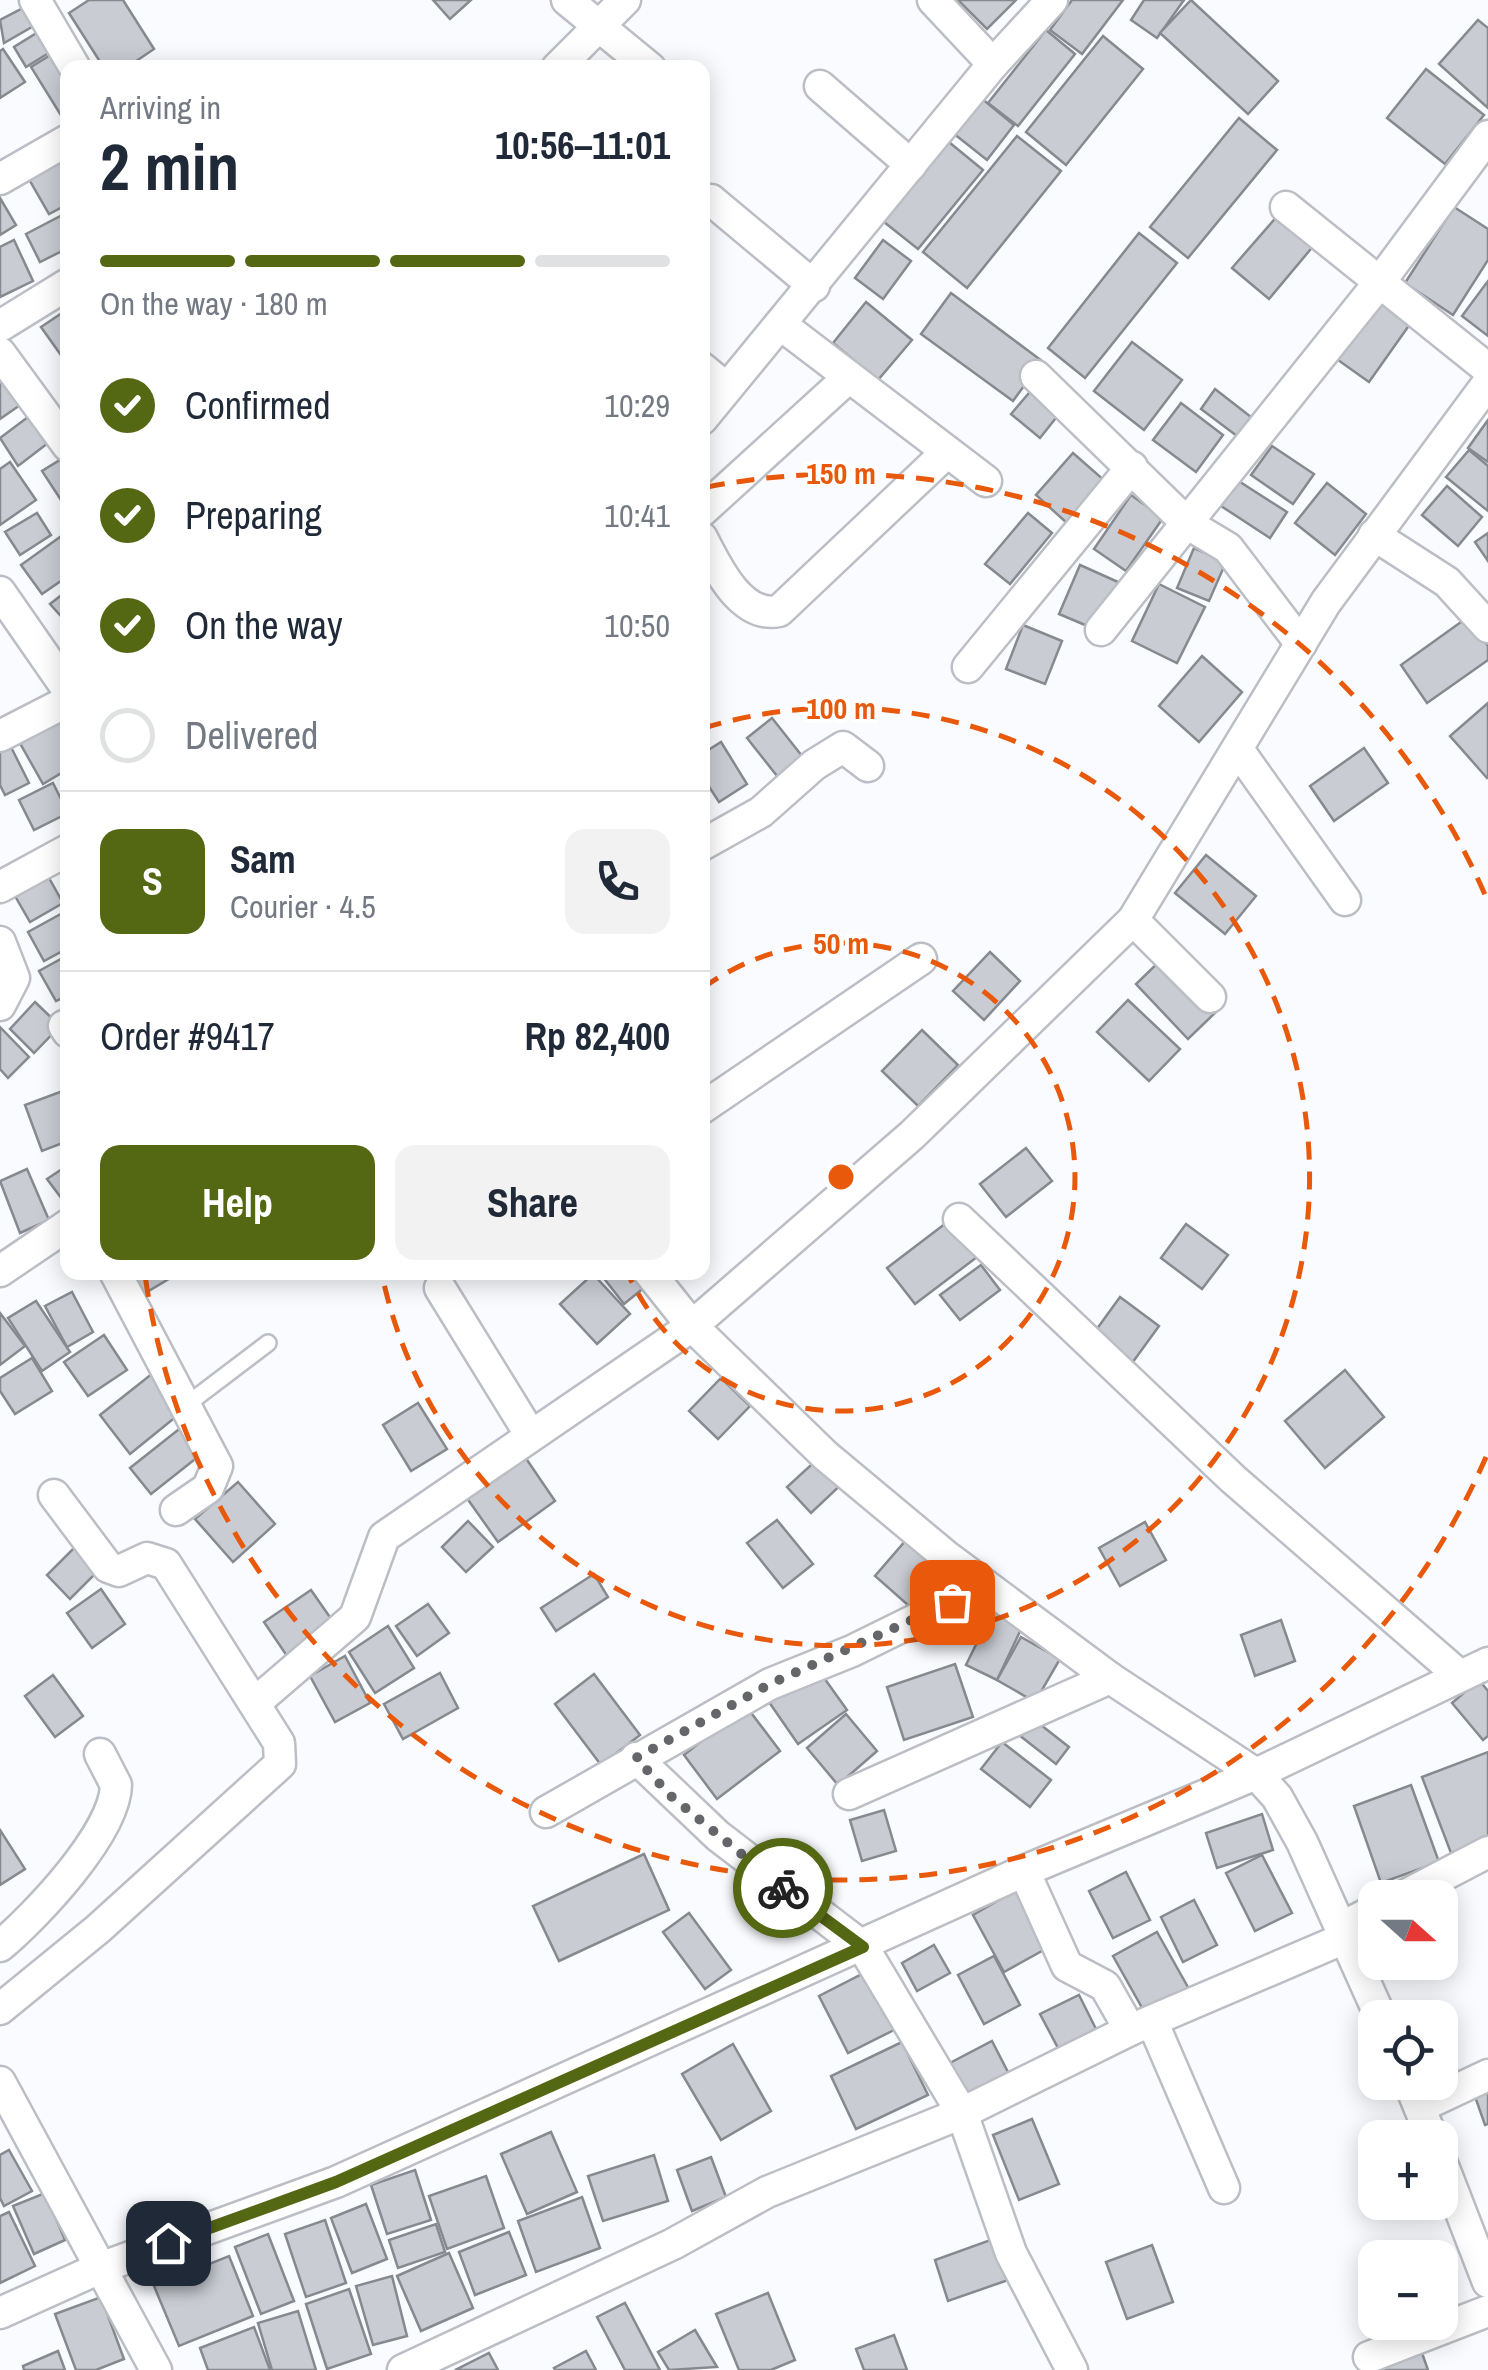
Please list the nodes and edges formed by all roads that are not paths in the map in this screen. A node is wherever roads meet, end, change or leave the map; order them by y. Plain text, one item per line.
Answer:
1 (36, 0) edge
2 (568, 0) edge
3 (625, 0) edge
4 (933, 0) edge
5 (1052, 0) edge
6 (599, 25) junction
7 (71, 60) edge
8 (565, 60) edge
9 (641, 60) edge
10 (993, 64) junction
11 (820, 86) dead end
12 (1488, 136) edge
13 (60, 145) edge
14 (911, 165) junction
15 (0, 179) edge
16 (711, 200) dead end
17 (1286, 208) dead end
18 (1379, 283) junction
19 (814, 286) junction
20 (60, 289) edge
21 (780, 324) junction
22 (0, 326) edge
23 (0, 353) edge
24 (1488, 369) edge
25 (710, 375) edge
26 (1036, 376) dead end
27 (849, 377) junction
28 (1488, 383) edge
29 (726, 388) junction
30 (710, 409) edge
31 (60, 435) edge
32 (946, 454) junction
33 (1132, 467) junction
34 (986, 481) dead end
35 (710, 504) edge
36 (1188, 524) junction
37 (1374, 536) junction
38 (710, 553) edge
39 (0, 592) edge
40 (1488, 627) edge
41 (1101, 630) dead end
42 (1301, 644) junction
43 (968, 668) dead end
44 (60, 678) edge
45 (60, 705) edge
46 (0, 736) edge
47 (1239, 752) junction
48 (868, 766) dead end
49 (710, 841) edge
50 (60, 854) edge
51 (0, 887) edge
52 (1345, 900) dead end
53 (1133, 920) junction
54 (0, 942) edge
55 (921, 959) dead end
56 (1210, 997) dead end
57 (0, 1005) edge
58 (710, 1103) edge
59 (959, 1219) dead end
60 (60, 1230) edge
61 (0, 1271) edge
62 (119, 1280) edge
63 (655, 1280) edge
64 (440, 1288) dead end
65 (692, 1326) junction
66 (268, 1343) dead end
67 (185, 1406) junction
68 (530, 1434) junction
69 (54, 1495) dead end
70 (176, 1510) dead end
71 (984, 1586) junction
72 (1479, 1670) edge
73 (1110, 1678) junction
74 (255, 1702) junction
75 (100, 1754) dead end
76 (636, 1758) junction
77 (1256, 1774) junction
78 (849, 1794) dead end
79 (546, 1812) dead end
80 (1488, 1852) edge
81 (1024, 1871) junction
82 (1434, 1880) edge
83 (1358, 1922) edge
84 (1344, 1932) junction
85 (0, 1946) edge
86 (863, 1947) junction
87 (1373, 2000) edge
88 (0, 2010) edge
89 (1141, 2026) junction
90 (1488, 2075) edge
91 (0, 2082) edge
92 (1458, 2083) edge
93 (962, 2113) junction
94 (1224, 2188) dead end
95 (1458, 2204) edge
96 (100, 2268) junction
97 (1488, 2282) edge
98 (1488, 2311) edge
99 (0, 2313) edge
100 (1368, 2357) dead end
101 (1066, 2368) edge
102 (156, 2370) edge
103 (403, 2370) edge

1 - 7 street
2 - 6 street
3 - 6 street
4 - 10 street
5 - 10 street
6 - 8 street
6 - 9 street
10 - 14 street
11 - 14 street
12 - 18 street
13 - 15 street
14 - 19 street
16 - 19 street
17 - 18 street
18 - 24 street
18 - 36 street
19 - 21 street
20 - 22 street
21 - 27 street
21 - 29 street
23 - 31 street
25 - 29 street
26 - 33 street
27 - 32 street
27 - 35 street
28 - 37 street
29 - 30 street
32 - 34 street
32 - 38 street
33 - 36 street
33 - 43 street
36 - 41 street
36 - 42 street
37 - 40 street
37 - 42 street
39 - 44 street
42 - 47 street
45 - 46 street
47 - 52 street
47 - 53 street
48 - 49 street
50 - 51 street
53 - 56 street
53 - 65 street
54 - 57 street
55 - 58 street
59 - 72 street
60 - 61 street
62 - 67 street
63 - 65 street
64 - 68 street
65 - 68 street
65 - 71 street
66 - 67 lane
67 - 70 street
68 - 74 street
69 - 74 street
71 - 73 street
71 - 76 street
72 - 77 street
73 - 77 street
73 - 78 street
74 - 88 street
75 - 85 street
76 - 79 street
76 - 86 street
77 - 81 street
77 - 84 street
80 - 82 street
81 - 86 street
81 - 89 street
83 - 84 street
84 - 87 street
84 - 89 street
86 - 93 street
86 - 96 street
89 - 93 street
89 - 94 street
90 - 92 street
91 - 96 street
93 - 101 street
93 - 103 street
95 - 97 street
96 - 99 street
96 - 102 street
98 - 100 street

